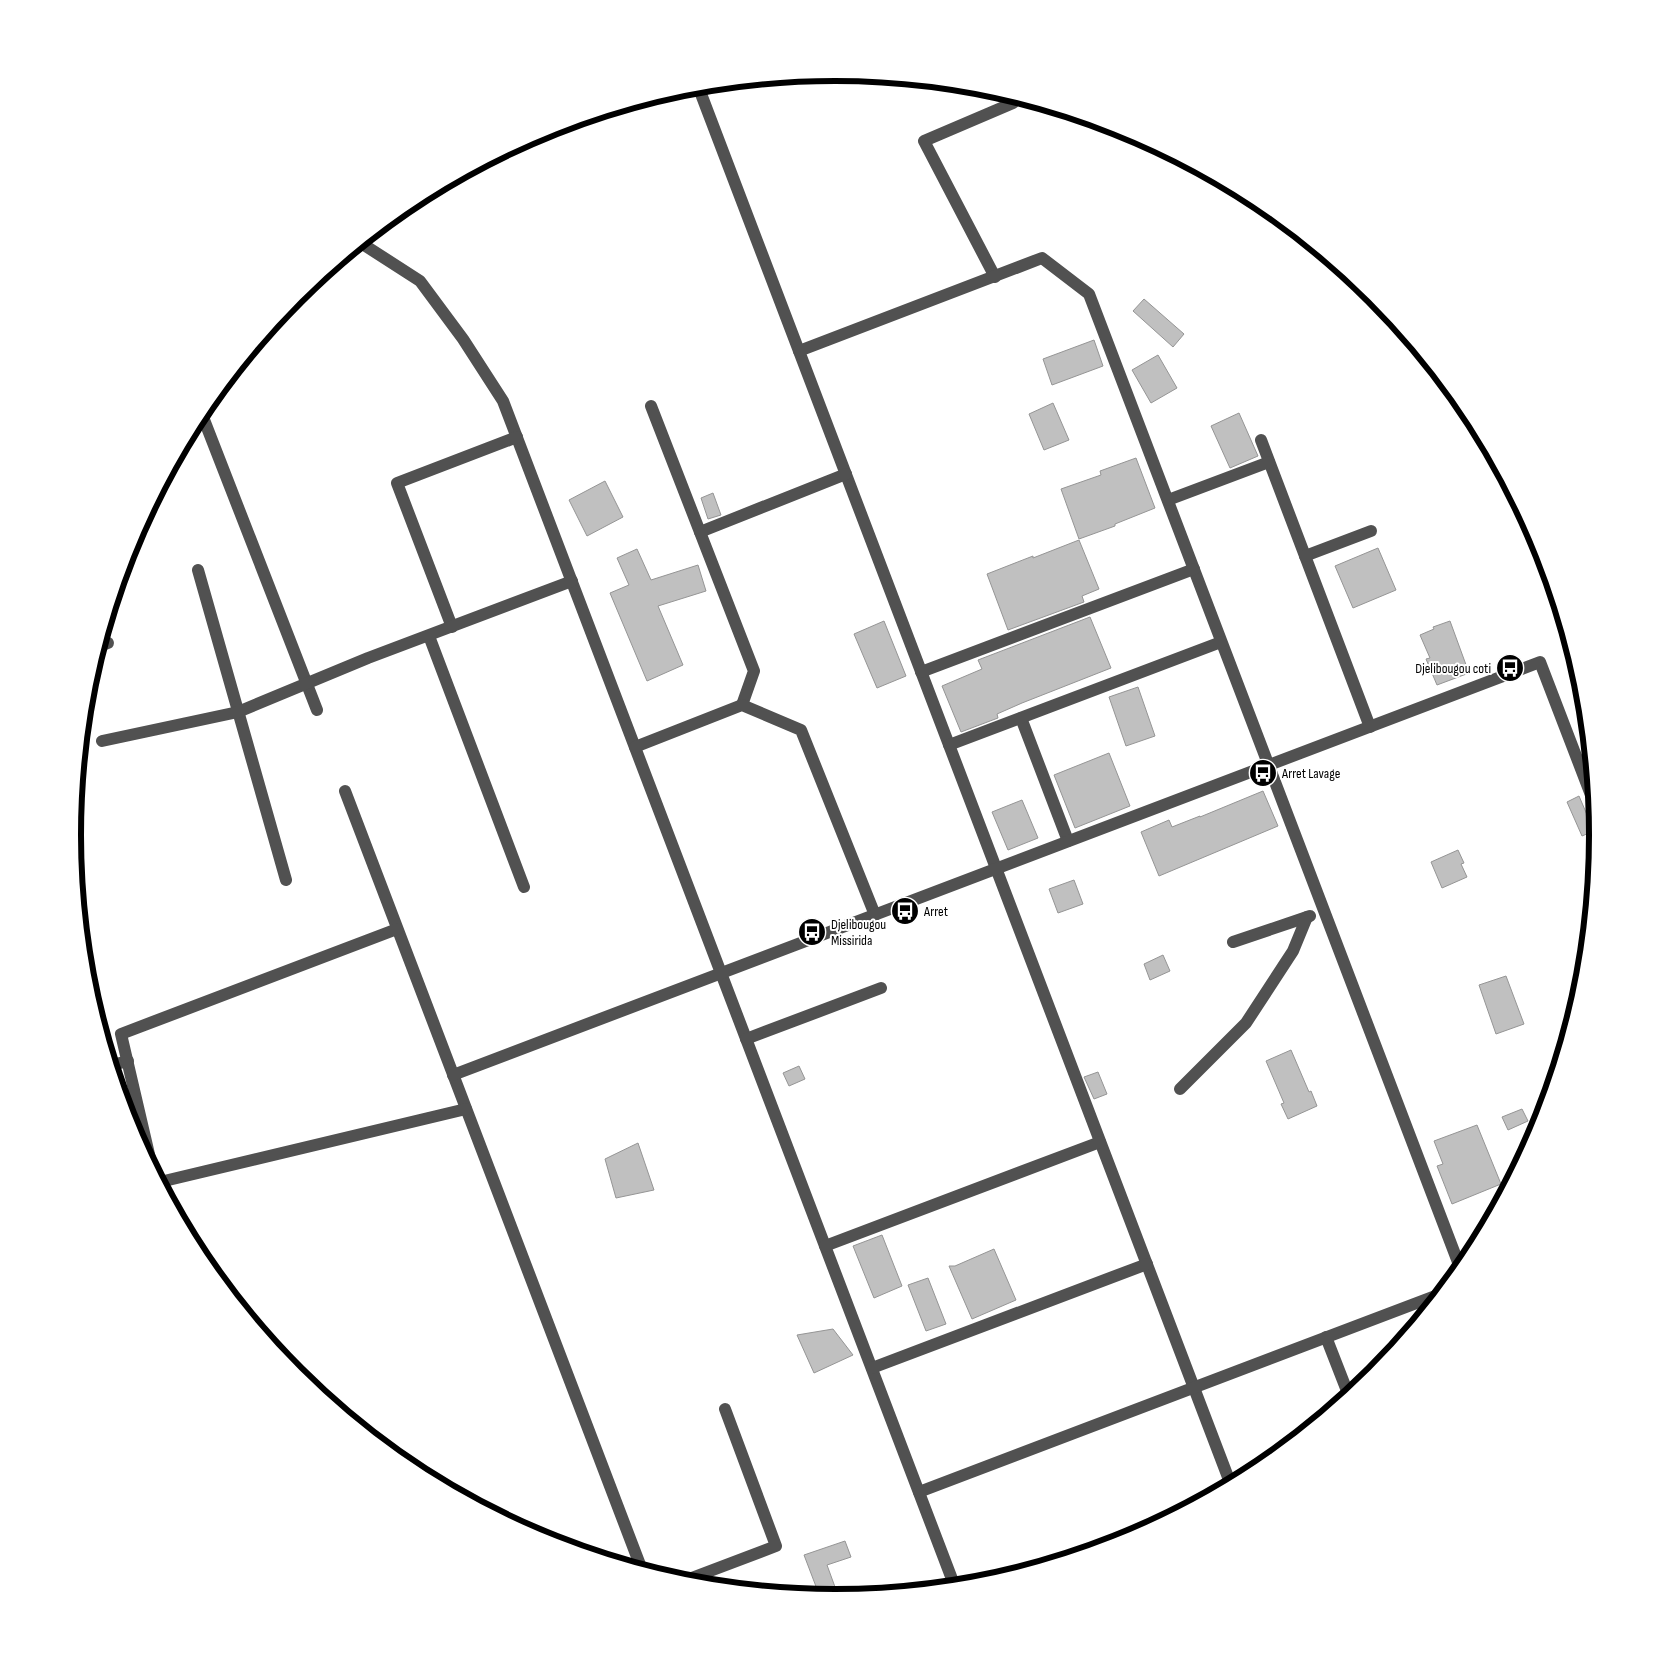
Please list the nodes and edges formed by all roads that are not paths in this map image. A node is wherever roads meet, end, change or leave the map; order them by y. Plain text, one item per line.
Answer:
1 (701, 94) edge
2 (1013, 103) edge
3 (365, 246) edge
4 (995, 277) junction
5 (799, 351) junction
6 (651, 406) dead end
7 (205, 421) edge
8 (517, 437) junction
9 (1261, 440) dead end
10 (1270, 462) junction
11 (846, 474) junction
12 (1168, 500) junction
13 (1371, 531) dead end
14 (700, 532) junction
15 (1305, 556) junction
16 (1194, 569) junction
17 (198, 570) dead end
18 (572, 581) junction
19 (452, 627) junction
20 (429, 636) junction
21 (1222, 642) junction
22 (921, 672) junction
23 (306, 684) junction
24 (742, 705) junction
25 (317, 710) dead end
26 (238, 712) junction
27 (1021, 718) junction
28 (1370, 727) junction
29 (102, 741) dead end
30 (949, 745) junction
31 (635, 747) junction
32 (1268, 765) junction
33 (1588, 787) edge
34 (345, 791) dead end
35 (1068, 841) junction
36 (996, 869) junction
37 (286, 880) dead end
38 (524, 887) dead end
39 (1324, 911) junction
40 (875, 915) junction
41 (1307, 917) junction
42 (397, 929) junction
43 (1233, 942) dead end
44 (721, 973) junction
45 (881, 988) dead end
46 (746, 1039) junction
47 (128, 1061) junction
48 (117, 1064) edge
49 (453, 1075) junction
50 (1180, 1089) dead end
51 (466, 1109) junction
52 (146, 1139) edge
53 (1100, 1142) junction
54 (165, 1181) edge
55 (825, 1246) junction
56 (1458, 1262) edge
57 (1147, 1264) junction
58 (1432, 1297) edge
59 (1326, 1337) junction
60 (872, 1368) junction
61 (1194, 1387) junction
62 (1347, 1390) edge
63 (725, 1409) dead end
64 (1229, 1479) edge
65 (918, 1492) junction
66 (640, 1564) edge
67 (696, 1576) edge
68 (952, 1580) edge

1 - 5 street
2 - 4 street
3 - 8 street
4 - 5 street
4 - 12 street
5 - 11 street
6 - 14 street
7 - 23 street
8 - 18 street
8 - 19 street
9 - 10 street
10 - 12 street
10 - 15 street
11 - 14 street
11 - 22 street
12 - 16 street
13 - 15 street
14 - 24 street
15 - 28 street
16 - 21 street
16 - 22 street
17 - 26 street
18 - 19 street
18 - 31 street
19 - 20 street
20 - 23 street
20 - 38 street
21 - 27 street
21 - 32 street
22 - 30 street
23 - 25 street
23 - 26 street
24 - 31 street
24 - 40 street
26 - 29 street
26 - 37 street
27 - 30 street
27 - 35 street
28 - 32 street
28 - 33 street
30 - 36 street
31 - 44 street
32 - 35 street
32 - 39 street
34 - 42 street
35 - 36 street
36 - 40 street
36 - 53 street
39 - 41 street
39 - 56 street
40 - 44 street
41 - 43 street
41 - 50 street
42 - 47 street
42 - 49 street
44 - 46 street
44 - 49 street
45 - 46 street
46 - 55 street
47 - 48 street
47 - 52 street
49 - 51 street
51 - 54 street
51 - 66 street
53 - 55 street
53 - 57 street
55 - 60 street
57 - 60 street
57 - 61 street
58 - 59 street
59 - 61 street
59 - 62 street
60 - 65 street
61 - 64 street
61 - 65 street
63 - 67 street
65 - 68 street

